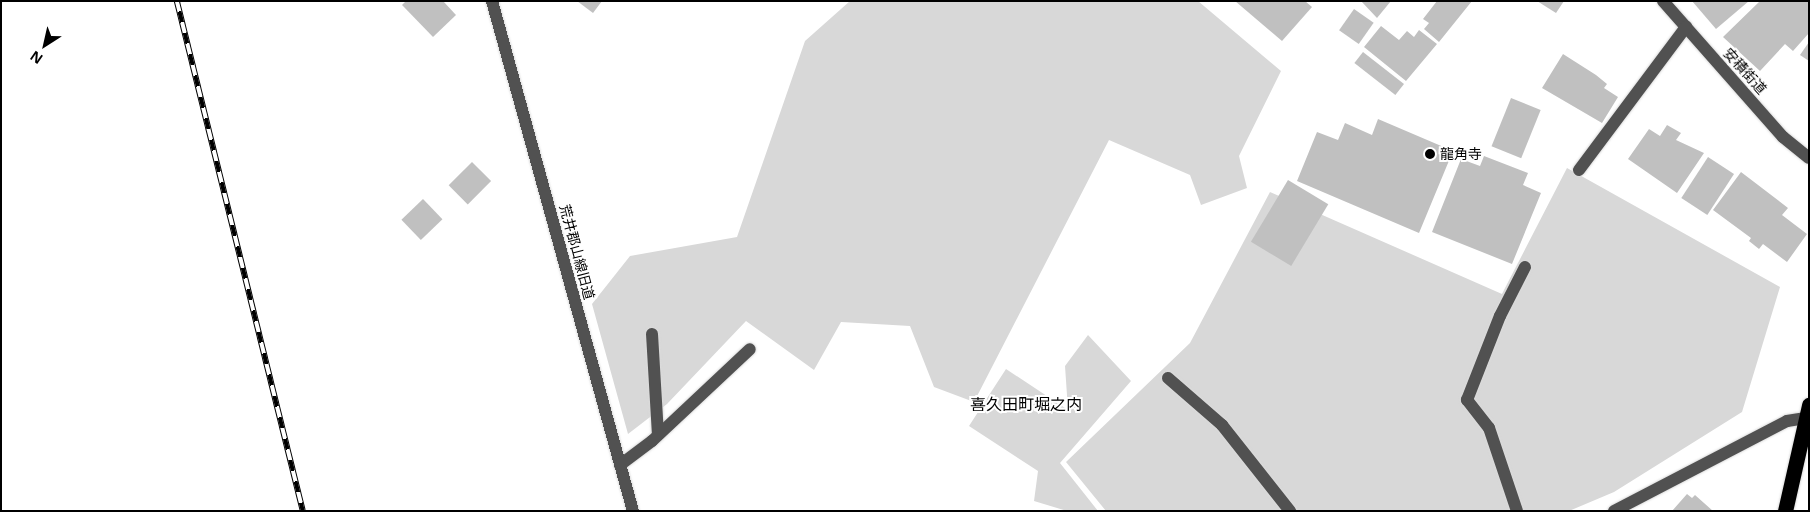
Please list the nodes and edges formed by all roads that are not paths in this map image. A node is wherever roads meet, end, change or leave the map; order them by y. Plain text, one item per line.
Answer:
1 (492, 1) edge
2 (1663, 1) edge
3 (1686, 27) junction
4 (1809, 158) edge
5 (1579, 170) dead end
6 (1525, 267) dead end
7 (652, 334) dead end
8 (750, 349) dead end
9 (1168, 378) dead end
10 (1807, 412) edge
11 (658, 435) junction
12 (620, 465) junction
13 (633, 511) edge
14 (1290, 511) edge
15 (1517, 511) edge
16 (1614, 511) edge
17 (1785, 511) edge

1 - 12 street, 荒井郡山線旧道
2 - 3 street, 安積街道
3 - 4 street, 安積街道
3 - 5 street
6 - 15 street
7 - 11 street
8 - 11 street
9 - 14 street
10 - 16 street
10 - 17 highway
11 - 12 street
12 - 13 street, 荒井郡山線旧道

